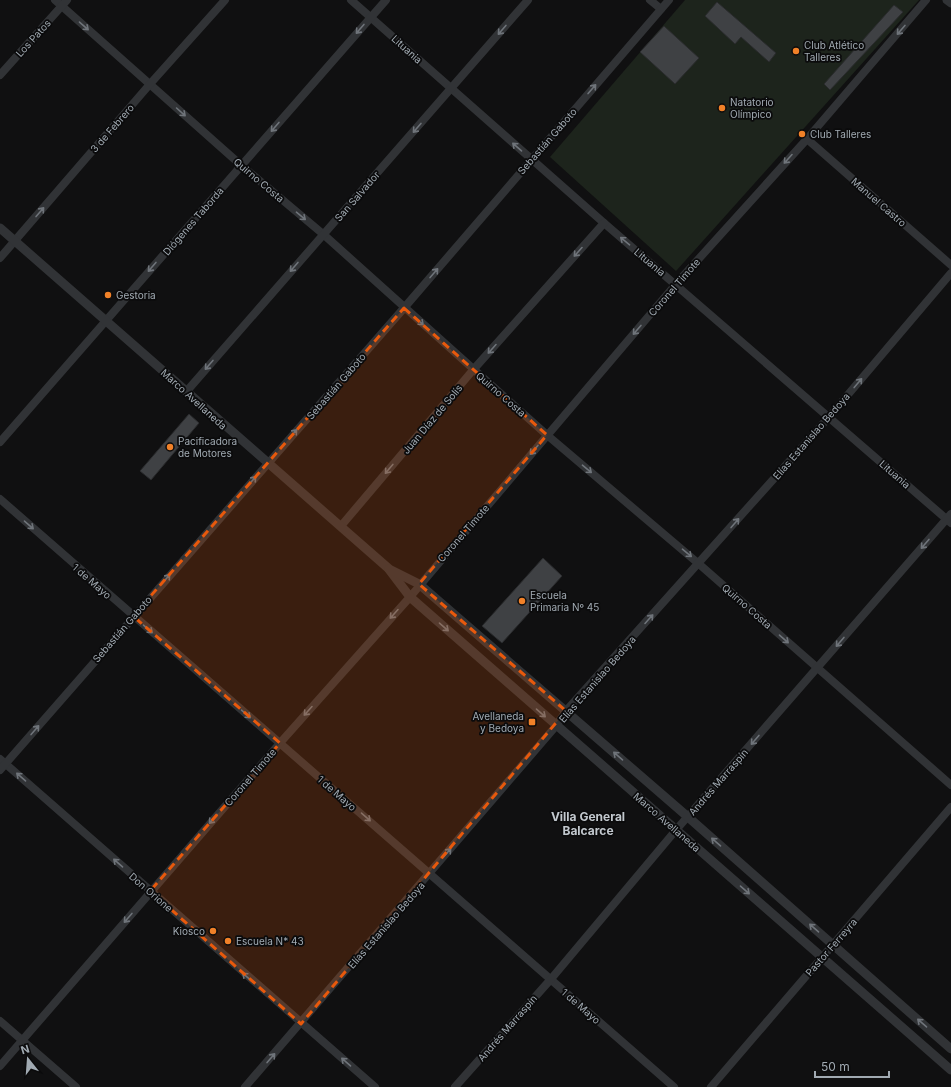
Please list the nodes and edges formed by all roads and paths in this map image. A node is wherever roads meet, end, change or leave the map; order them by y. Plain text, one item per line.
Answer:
1 (55, 0) edge
2 (225, 0) edge
3 (352, 0) edge
4 (386, 0) edge
5 (528, 0) edge
6 (650, 0) edge
7 (669, 0) edge
8 (926, 0) edge
9 (947, 0) edge
10 (64, 3) edge
11 (951, 3) edge
12 (661, 9) junction
13 (371, 17) junction
14 (0, 75) edge
15 (150, 84) junction
16 (451, 89) junction
17 (806, 139) junction
18 (531, 160) junction
19 (242, 166) junction
20 (604, 223) junction
21 (0, 228) edge
22 (323, 234) junction
23 (15, 241) junction
24 (0, 258) edge
25 (951, 265) edge
26 (951, 273) edge
27 (676, 284) junction
28 (404, 308) junction
29 (106, 320) junction
30 (474, 370) junction
31 (186, 392) junction
32 (829, 417) junction
33 (547, 435) junction
34 (0, 442) edge
35 (267, 463) junction
36 (0, 499) edge
37 (950, 519) edge
38 (341, 526) junction
39 (699, 564) junction
40 (388, 568) junction
41 (419, 584) junction
42 (410, 597) junction
43 (133, 616) junction
44 (817, 667) junction
45 (566, 711) junction
46 (556, 726) junction
47 (280, 743) junction
48 (2, 764) edge
49 (951, 785) edge
50 (951, 807) edge
51 (688, 817) junction
52 (676, 830) junction
53 (430, 873) junction
54 (150, 892) junction
55 (833, 944) junction
56 (822, 957) junction
57 (551, 979) junction
58 (0, 1021) edge
59 (301, 1024) junction
60 (22, 1040) junction
61 (951, 1049) edge
62 (0, 1066) edge
63 (951, 1070) edge
64 (76, 1087) edge
65 (245, 1087) edge
66 (375, 1087) edge
67 (455, 1087) edge
68 (674, 1087) edge
69 (711, 1087) edge

1 - 10 street, Quirno Costa
2 - 15 street, 3 de Febrero
3 - 13 street, Lituania
4 - 13 street, Diógenes Taborda
5 -> 16 street, San Salvador
6 - 12 street
7 - 12 street, Sebastián Gaboto
8 -> 17 street, Coronel Timote
9 - 11 street
10 - 14 street, Los Patos
10 -> 15 street, Quirno Costa
18 -> 12 street, Sebastián Gaboto
13 - 16 street, Lituania
13 -> 19 street, Diógenes Taborda
15 -> 19 street, Quirno Costa
23 -> 15 street, 3 de Febrero
18 -> 16 street, Lituania
16 -> 22 street, San Salvador
17 - 25 street, Manuel Castro
17 -> 27 street, Coronel Timote
18 - 20 street, Lituania
28 -> 18 street, Sebastián Gaboto
19 -> 22 street, Quirno Costa
19 -> 29 street, Diógenes Taborda
27 -> 20 street, Lituania
20 -> 30 street, Juan Díaz de Solís
21 - 23 street, Marco Avellaneda
22 - 28 street, Quirno Costa
22 -> 31 street, San Salvador
23 - 24 street, 3 de Febrero
23 - 29 street, Marco Avellaneda
32 -> 26 street, Elías Estanislao Bedoya
27 - 32 street, Lituania
27 -> 33 street, Coronel Timote
28 -> 30 street, Quirno Costa
35 -> 28 street, Sebastián Gaboto
29 - 31 street, Marco Avellaneda
29 - 34 street, Diógenes Taborda
30 - 33 street, Quirno Costa
30 -> 38 street, Juan Díaz de Solís
31 - 35 street, Marco Avellaneda
32 - 37 street, Lituania
39 -> 32 street, Elías Estanislao Bedoya
33 -> 39 street, Quirno Costa
33 -> 41 street, Coronel Timote
35 - 38 street, Marco Avellaneda
43 -> 35 street, Sebastián Gaboto
36 -> 43 street, 1 de Mayo
37 -> 44 street, Andrés Marraspín
38 - 40 street, Marco Avellaneda
39 -> 44 street, Quirno Costa
45 -> 39 street, Elías Estanislao Bedoya
40 - 41 street, Marco Avellaneda
40 - 42 street, Marco Avellaneda
41 - 42 street, Coronel Timote
41 - 45 street, Marco Avellaneda
42 -> 46 street, Marco Avellaneda
42 -> 47 street, Coronel Timote
43 -> 47 street, 1 de Mayo
48 -> 43 street, Sebastián Gaboto
44 - 49 street, Quirno Costa
44 -> 51 street, Andrés Marraspín
45 - 46 street, Elías Estanislao Bedoya
51 -> 45 street, Marco Avellaneda
46 - 52 street, Marco Avellaneda
53 -> 46 street, Elías Estanislao Bedoya
47 -> 53 street, 1 de Mayo
47 -> 54 street, Coronel Timote
54 -> 48 street, Don Orione
50 - 55 street, Pastor Ferreyra
51 - 52 street, Andrés Marraspín
55 -> 51 street, Marco Avellaneda
52 -> 56 street, Marco Avellaneda
52 - 57 street, Andrés Marraspín
53 - 57 street, 1 de Mayo
53 - 59 street, Elías Estanislao Bedoya
59 -> 54 street, Don Orione
54 -> 60 street, Coronel Timote
55 - 56 street, Pastor Ferreyra
61 -> 55 street, Marco Avellaneda
56 - 63 street, Marco Avellaneda
56 - 69 street, Pastor Ferreyra
57 - 67 street, Andrés Marraspín
57 - 68 street, 1 de Mayo
58 - 60 street
65 -> 59 street, Elías Estanislao Bedoya
66 -> 59 street, Don Orione
60 - 62 street, Coronel Timote
60 - 64 street

